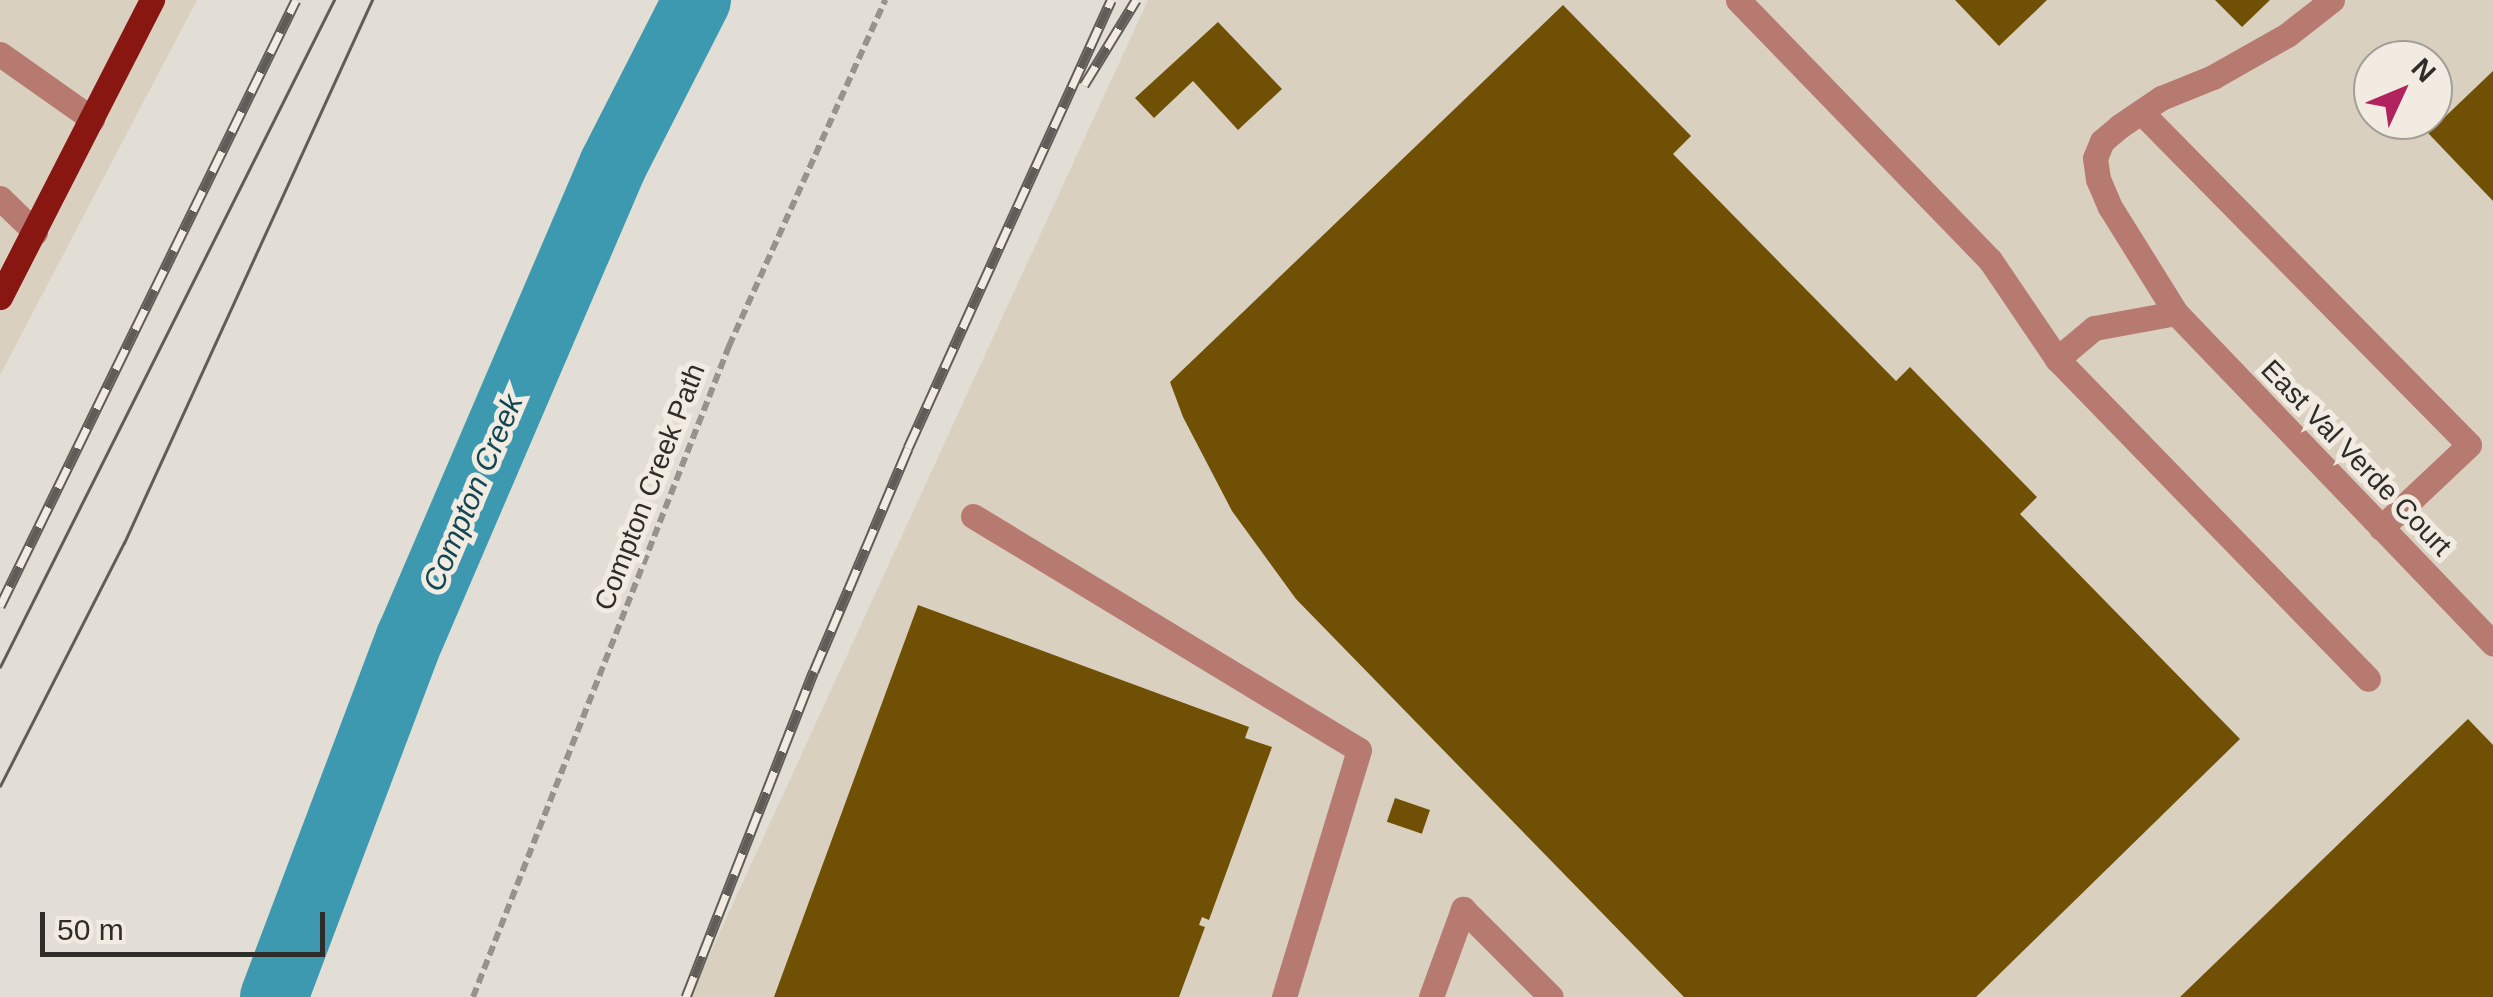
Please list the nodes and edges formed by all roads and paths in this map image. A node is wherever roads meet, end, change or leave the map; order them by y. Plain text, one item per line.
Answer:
1 (152, 0) edge
2 (886, 0) edge
3 (1738, 0) edge
4 (2332, 0) edge
5 (0, 54) edge
6 (2141, 112) junction
7 (92, 118) junction
8 (0, 198) edge
9 (35, 232) junction
10 (0, 297) edge
11 (2176, 313) junction
12 (2057, 359) junction
13 (973, 516) dead end
14 (2381, 528) junction
15 (2493, 644) edge
16 (2368, 679) dead end
17 (473, 997) edge
18 (1284, 997) edge
19 (1431, 997) edge
20 (1551, 997) edge

1 - 7 main road
2 - 17 path, Compton Creek Path
3 - 12 street
4 - 6 street
5 - 7 street
6 - 11 street, East Val Verde Court
6 - 14 street
7 - 9 main road
8 - 9 street
9 - 10 main road
11 - 12 street
11 - 14 street, East Val Verde Court
12 - 16 street
13 - 18 street
14 - 15 street, East Val Verde Court
19 - 20 street

